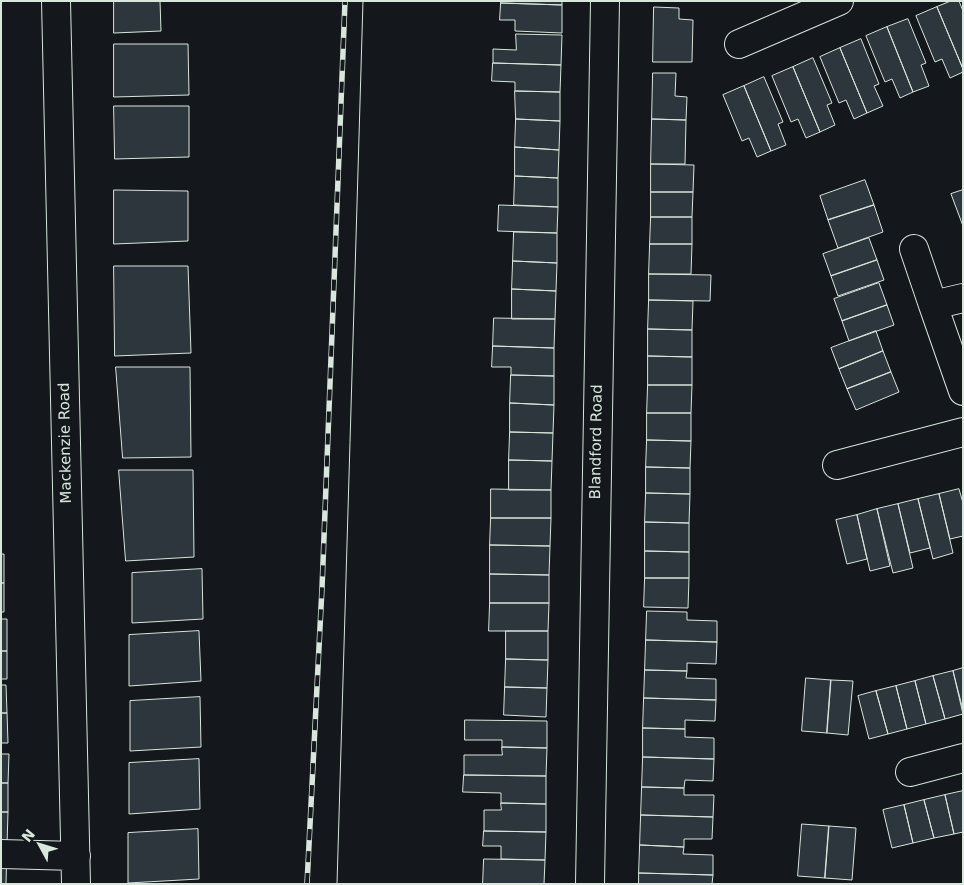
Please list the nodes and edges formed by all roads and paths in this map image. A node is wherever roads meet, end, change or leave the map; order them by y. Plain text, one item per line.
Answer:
1 (56, 1) edge
2 (605, 1) edge
3 (839, 1) edge
4 (739, 44) dead end
5 (914, 249) dead end
6 (963, 298) edge
7 (933, 305) junction
8 (963, 391) edge
9 (963, 432) edge
10 (837, 465) dead end
11 (963, 758) edge
12 (910, 772) dead end
13 (1, 854) edge
14 (76, 856) junction
15 (76, 884) edge
16 (590, 884) edge

1 - 14 street, Mackenzie Road
2 - 16 street, Blandford Road
3 - 4 street
5 - 7 street
6 - 7 street
7 - 8 street
9 - 10 street
11 - 12 street
13 - 14 street
14 - 15 street, Mackenzie Road

